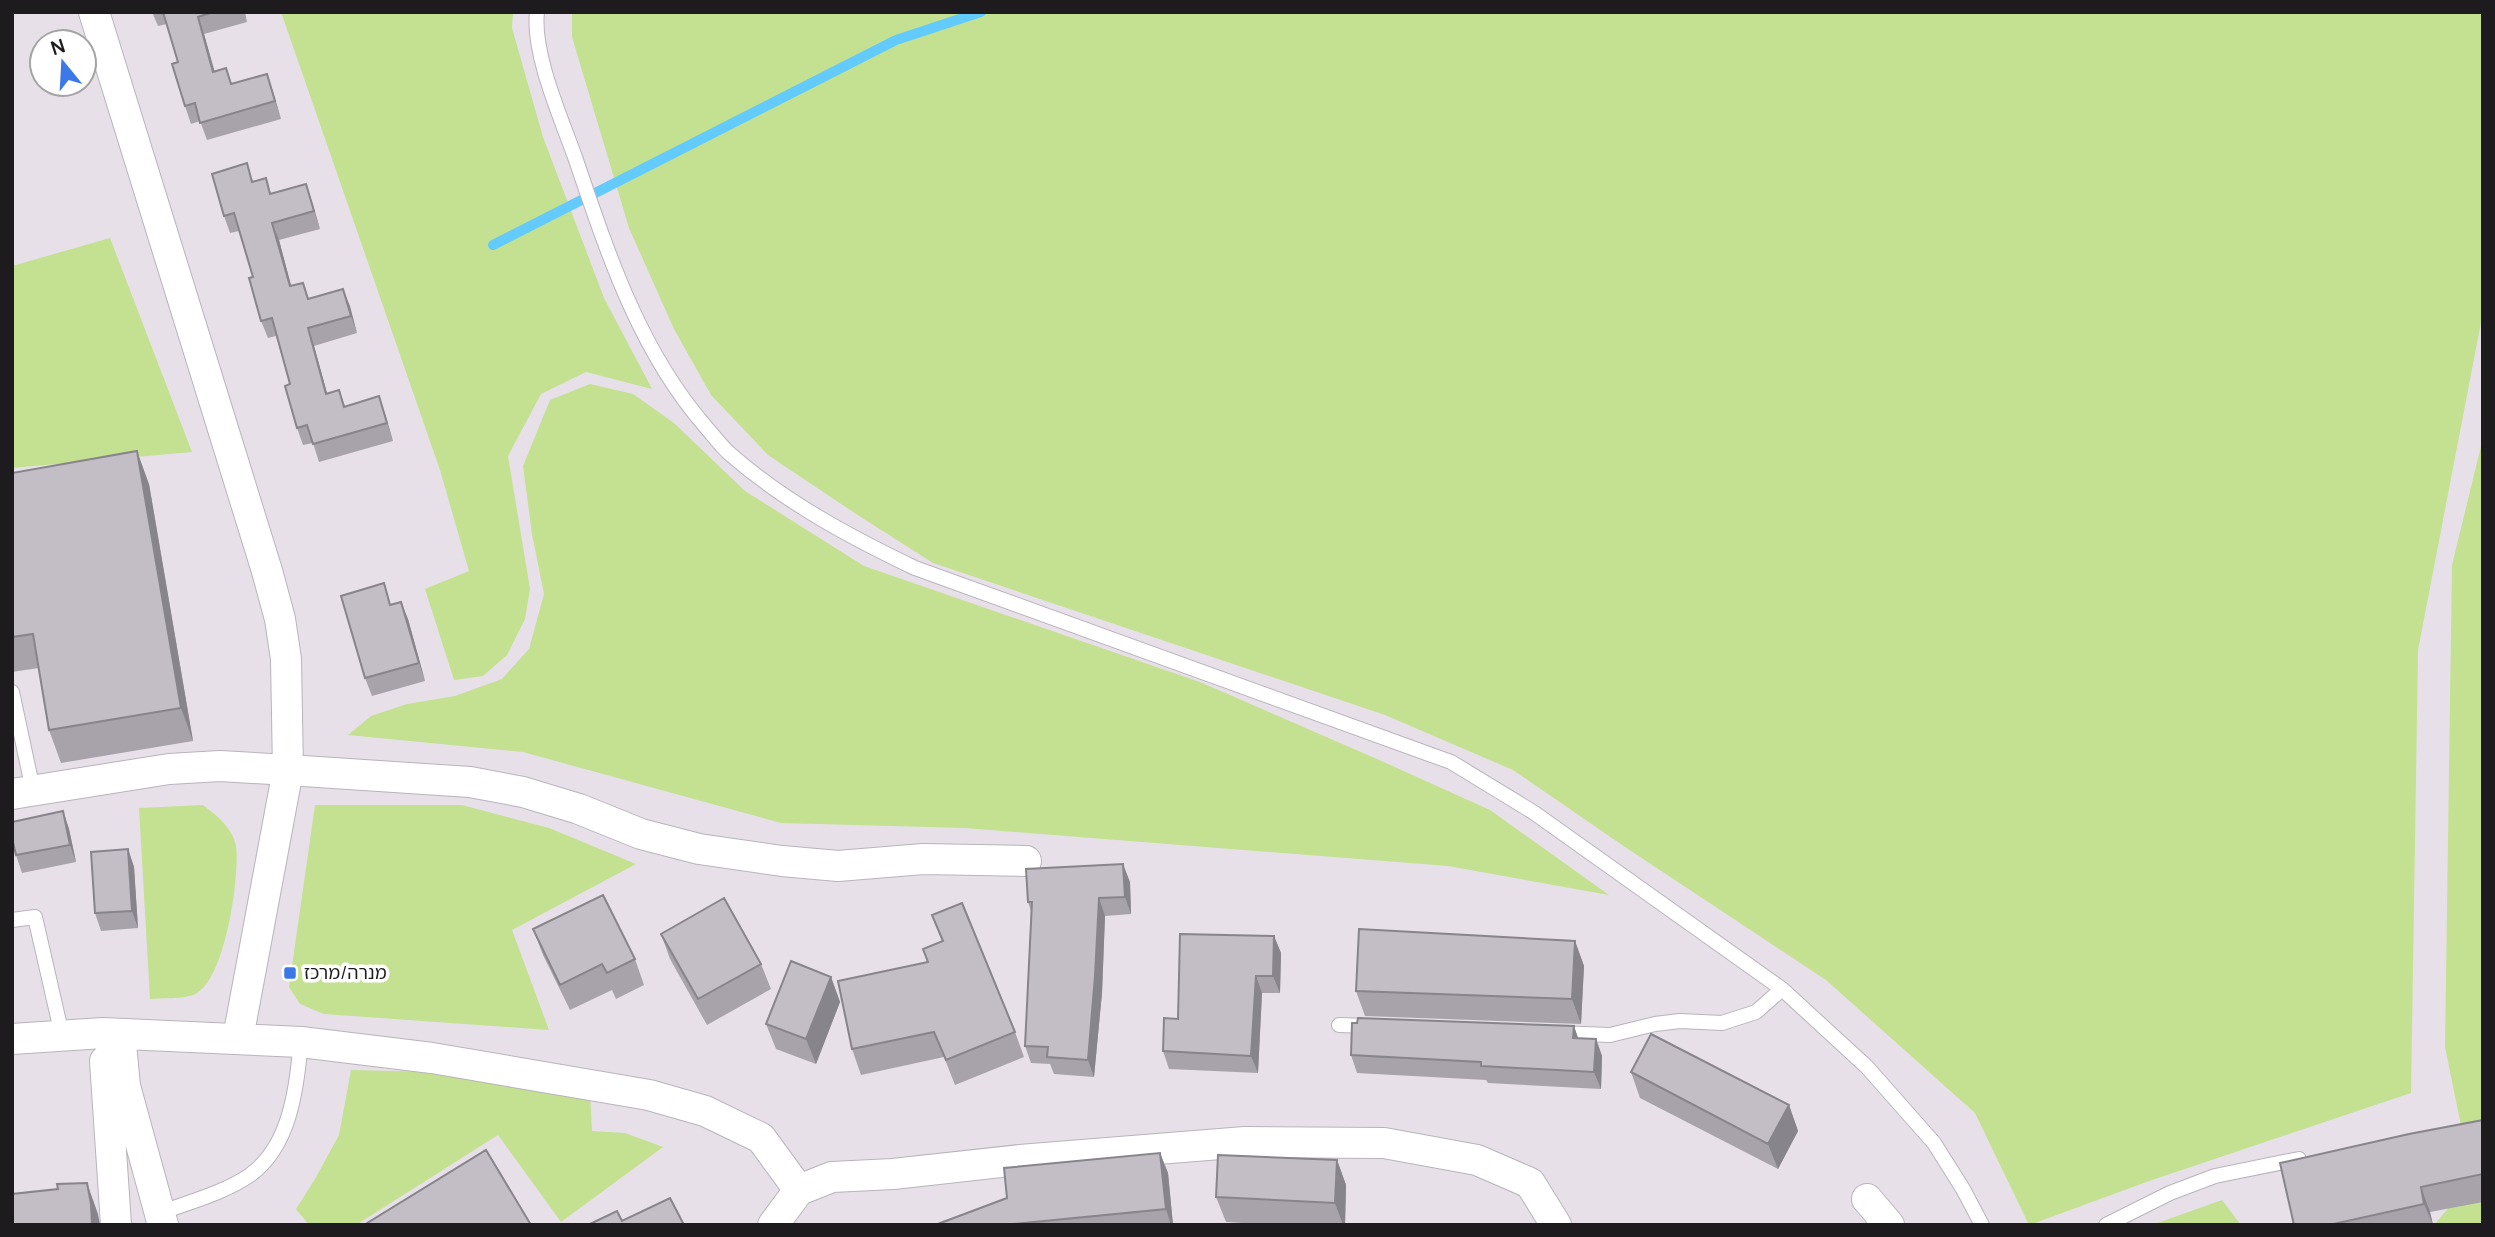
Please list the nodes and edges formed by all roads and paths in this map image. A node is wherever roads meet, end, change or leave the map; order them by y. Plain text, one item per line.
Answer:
1 (94, 12) edge
2 (537, 12) edge
3 (12, 692) edge
4 (288, 770) junction
5 (23, 792) edge
6 (1026, 861) dead end
7 (12, 920) edge
8 (1782, 989) junction
9 (1339, 1025) dead end
10 (1379, 1026) edge
11 (1542, 1032) edge
12 (111, 1033) junction
13 (62, 1035) junction
14 (238, 1038) junction
15 (12, 1039) edge
16 (301, 1042) junction
17 (2308, 1158) edge
18 (799, 1190) junction
19 (1867, 1199) dead end
20 (161, 1219) edge
21 (116, 1225) edge
22 (773, 1225) edge
23 (1556, 1225) edge
24 (1889, 1225) edge
25 (1982, 1225) edge
26 (2106, 1225) edge

1 - 4 street
2 - 8 lane
3 - 5 lane
4 - 5 street
4 - 6 street
4 - 14 street
7 - 13 lane
8 - 11 lane
8 - 25 lane
9 - 10 lane
12 - 13 street
12 - 14 street
12 - 20 street
12 - 21 street
13 - 15 street
14 - 16 street
16 - 18 street
16 - 20 lane
17 - 26 lane
18 - 22 street
18 - 23 street
19 - 24 street

